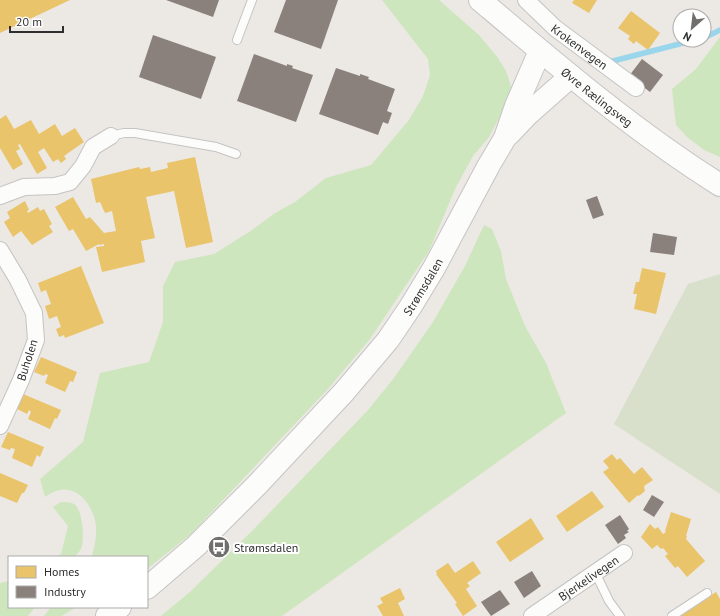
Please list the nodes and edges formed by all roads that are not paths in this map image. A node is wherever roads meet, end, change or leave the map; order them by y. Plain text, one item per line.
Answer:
1 (252, 0) edge
2 (480, 0) edge
3 (526, 0) edge
4 (237, 40) dead end
5 (540, 51) junction
6 (570, 76) junction
7 (636, 88) dead end
8 (111, 136) joint
9 (505, 138) junction
10 (236, 154) dead end
11 (720, 186) edge
12 (0, 196) edge
13 (0, 250) edge
14 (2, 416) edge
15 (624, 553) dead end
16 (595, 572) junction
17 (148, 587) edge
18 (707, 593) dead end
19 (532, 616) edge
20 (620, 616) edge
21 (672, 616) edge

1 - 4 lane
2 - 5 main road, Øvre Rælingsveg
3 - 7 street, Krokenvegen
5 - 6 main road, Øvre Rælingsveg
5 - 9 main road, Strømsdalen
6 - 9 main road, Strømsdalen
6 - 11 main road, Øvre Rælingsveg
8 - 10 lane
8 - 12 street
9 - 17 main road, Strømsdalen
13 - 14 street, Buholen
15 - 16 street, Bjerkelivegen
16 - 19 street, Bjerkelivegen
16 - 20 lane
18 - 21 lane

